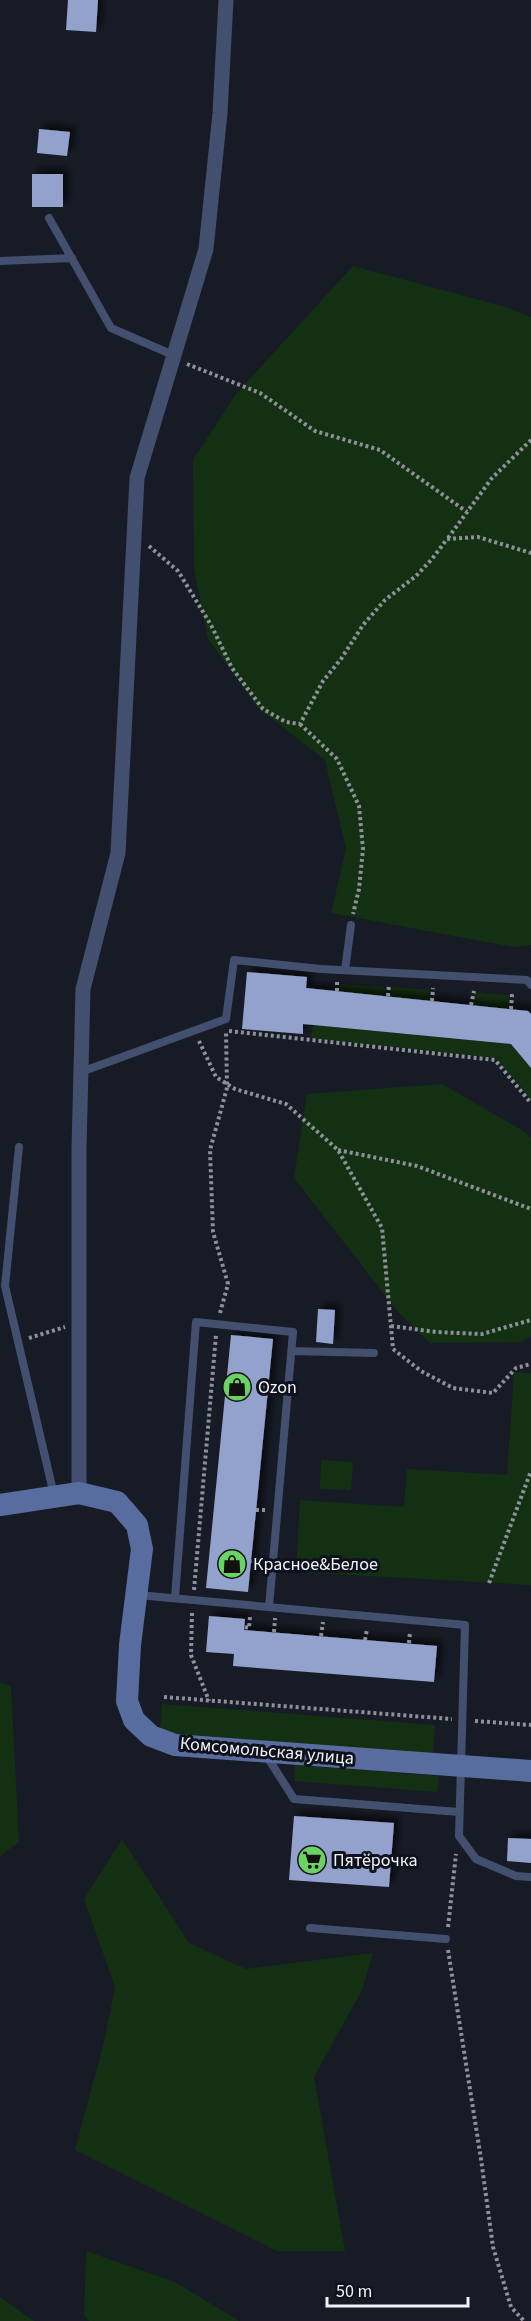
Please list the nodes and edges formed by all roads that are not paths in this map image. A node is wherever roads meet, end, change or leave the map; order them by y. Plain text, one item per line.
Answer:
1 (226, 0) edge
2 (49, 218) dead end
3 (72, 258) junction
4 (0, 261) edge
5 (173, 357) junction
6 (351, 925) road end
7 (345, 970) junction
8 (531, 985) edge
9 (81, 1072) junction
10 (19, 1147) dead end
11 (292, 1351) junction
12 (374, 1353) dead end
13 (79, 1493) junction
14 (55, 1497) junction
15 (0, 1506) edge
16 (136, 1595) junction
17 (175, 1599) junction
18 (269, 1607) junction
19 (263, 1752) junction
20 (461, 1766) junction
21 (531, 1771) edge
22 (459, 1812) junction
23 (531, 1877) edge
24 (310, 1928) dead end
25 (446, 1939) road end

1 - 5 street
2 - 3 lane
3 - 4 lane
3 - 5 lane
5 - 9 street
6 - 7 lane
7 - 8 lane
7 - 9 lane
9 - 13 street
10 - 14 lane
11 - 12 lane
11 - 17 lane
11 - 18 lane
13 - 14 main road
13 - 16 main road, Комсомольская улица
14 - 15 main road
16 - 17 lane
16 - 19 main road, Комсомольская улица
17 - 18 lane
18 - 20 lane
19 - 20 main road, Комсомольская улица
19 - 22 lane
20 - 21 main road, Комсомольская улица
20 - 22 lane
22 - 23 lane
24 - 25 lane

